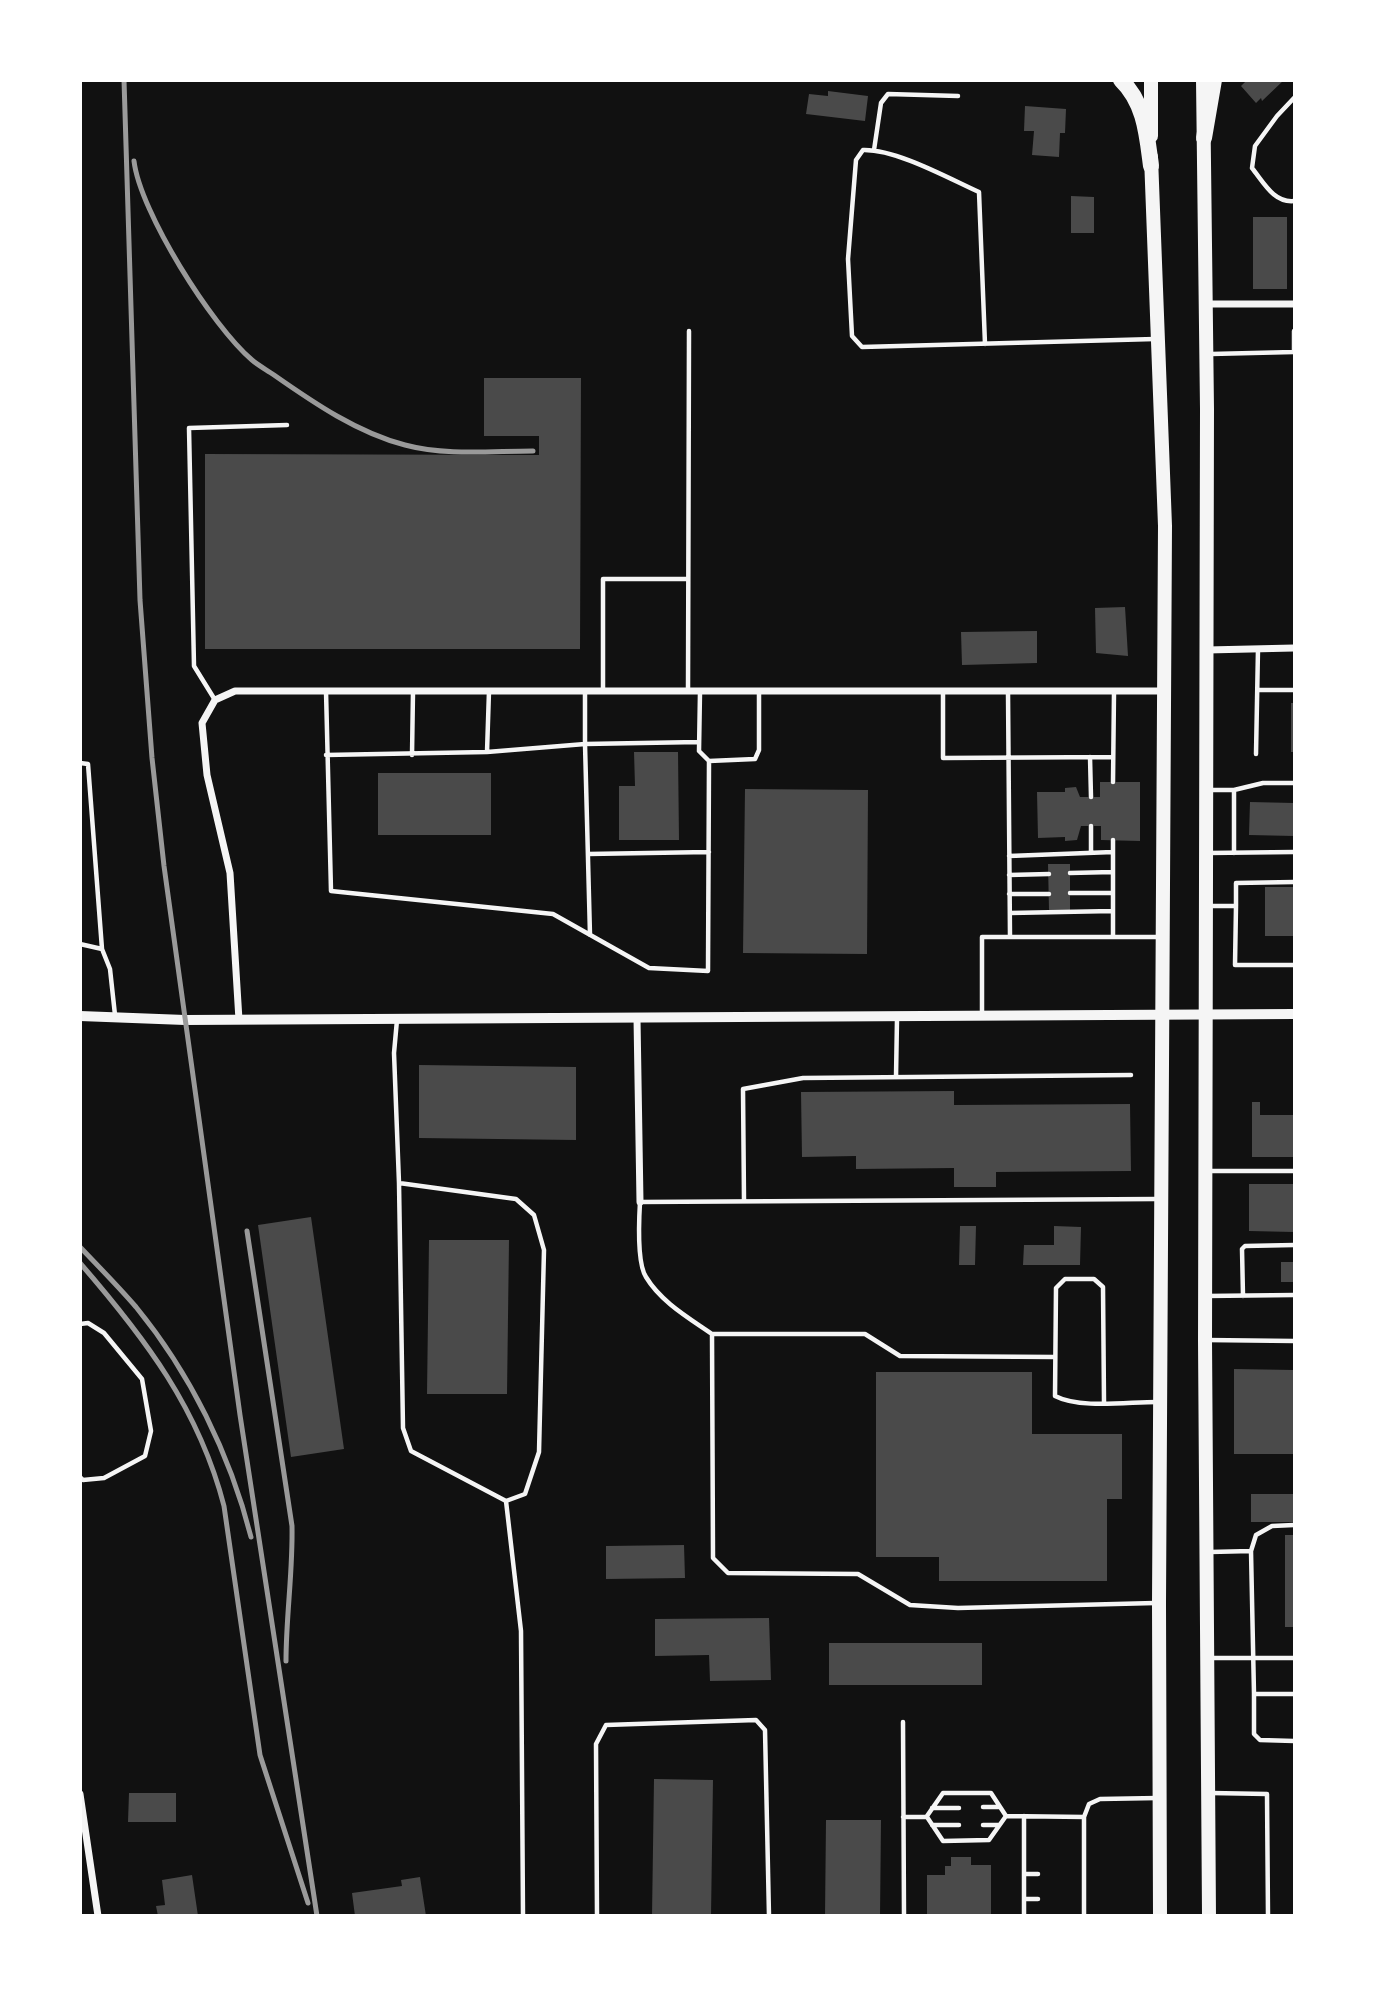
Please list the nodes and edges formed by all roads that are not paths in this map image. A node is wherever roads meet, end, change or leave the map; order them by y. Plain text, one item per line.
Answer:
1 (1121, 80) edge
2 (1151, 80) edge
3 (1203, 80) edge
4 (1214, 80) edge
5 (958, 96) dead end
6 (1294, 98) edge
7 (1204, 138) junction
8 (874, 150) junction
9 (1151, 166) junction
10 (1294, 201) edge
11 (1205, 304) junction
12 (1294, 304) edge
13 (689, 331) dead end
14 (1294, 331) edge
15 (1158, 339) junction
16 (985, 344) junction
17 (1294, 352) edge
18 (1206, 354) junction
19 (287, 425) dead end
20 (688, 579) junction
21 (1294, 648) edge
22 (1258, 649) junction
23 (1207, 650) junction
24 (1258, 690) junction
25 (1294, 690) edge
26 (326, 691) junction
27 (413, 691) junction
28 (489, 691) junction
29 (1163, 691) junction
30 (585, 692) junction
31 (603, 692) junction
32 (688, 692) junction
33 (699, 692) junction
34 (759, 692) junction
35 (943, 692) junction
36 (1008, 692) junction
37 (1114, 692) junction
38 (215, 700) junction
39 (699, 742) junction
40 (585, 744) junction
41 (487, 752) junction
42 (1256, 754) dead end
43 (326, 755) junction
44 (412, 755) junction
45 (1009, 757) junction
46 (1090, 757) junction
47 (1113, 757) junction
48 (709, 761) junction
49 (80, 764) edge
50 (1113, 782) dead end
51 (1294, 783) edge
52 (1207, 790) junction
53 (1234, 790) junction
54 (1091, 797) dead end
55 (1091, 826) dead end
56 (1113, 840) dead end
57 (709, 852) junction
58 (1113, 852) junction
59 (1294, 852) edge
60 (1091, 853) junction
61 (1206, 853) junction
62 (1234, 853) junction
63 (588, 854) junction
64 (1009, 856) junction
65 (1070, 873) dead end
66 (1113, 873) junction
67 (1049, 874) dead end
68 (1009, 875) junction
69 (1294, 882) edge
70 (1113, 892) junction
71 (1070, 893) dead end
72 (1009, 894) junction
73 (1049, 894) dead end
74 (1206, 906) junction
75 (1236, 906) junction
76 (1113, 911) junction
77 (1010, 913) junction
78 (590, 935) junction
79 (1010, 937) junction
80 (1113, 937) junction
81 (1163, 937) junction
82 (80, 944) edge
83 (102, 949) junction
84 (1294, 965) edge
85 (1294, 1014) edge
86 (1162, 1015) junction
87 (1206, 1015) junction
88 (80, 1016) edge
89 (982, 1016) junction
90 (897, 1017) junction
91 (115, 1018) junction
92 (637, 1018) junction
93 (397, 1019) junction
94 (239, 1020) junction
95 (1131, 1075) dead end
96 (896, 1077) junction
97 (1206, 1171) junction
98 (1294, 1171) edge
99 (399, 1183) junction
100 (1162, 1199) junction
101 (744, 1201) junction
102 (640, 1202) junction
103 (1294, 1245) edge
104 (1205, 1296) junction
105 (1244, 1296) junction
106 (1294, 1296) edge
107 (80, 1324) edge
108 (712, 1334) junction
109 (1205, 1340) junction
110 (1294, 1341) edge
111 (1055, 1357) junction
112 (1104, 1402) junction
113 (1161, 1402) junction
114 (80, 1478) edge
115 (506, 1501) junction
116 (1294, 1525) edge
117 (1251, 1551) junction
118 (1207, 1552) junction
119 (1159, 1603) junction
120 (1208, 1658) junction
121 (1253, 1658) junction
122 (1294, 1658) edge
123 (1254, 1694) junction
124 (1294, 1694) edge
125 (903, 1722) dead end
126 (1294, 1741) edge
127 (1209, 1793) junction
128 (80, 1794) edge
129 (1159, 1798) junction
130 (983, 1807) dead end
131 (1001, 1807) junction
132 (933, 1808) junction
133 (959, 1808) dead end
134 (1006, 1816) junction
135 (1024, 1816) junction
136 (904, 1817) junction
137 (927, 1817) junction
138 (1084, 1817) junction
139 (932, 1825) junction
140 (959, 1825) dead end
141 (983, 1825) dead end
142 (1000, 1825) junction
143 (1210, 1868) junction
144 (1024, 1874) junction
145 (1038, 1874) dead end
146 (1024, 1899) junction
147 (1038, 1899) dead end
148 (98, 1916) edge
149 (523, 1916) edge
150 (597, 1916) edge
151 (769, 1916) edge
152 (904, 1916) edge
153 (1024, 1916) edge
154 (1084, 1916) edge
155 (1151, 1916) edge
156 (1160, 1916) edge
157 (1209, 1916) edge
158 (1219, 1916) edge
159 (1268, 1916) edge

1 - 9 highway
2 - 9 main road
3 - 7 main road
4 - 7 highway
5 - 8 lane
6 - 10 lane
7 - 11 main road
8 - 16 lane
8 - 16 lane
9 - 15 main road
11 - 12 street
11 - 18 main road
13 - 20 lane
14 - 17 lane
15 - 16 lane
15 - 29 main road
17 - 18 lane
18 - 23 main road
19 - 38 lane
20 - 31 lane
20 - 32 lane
21 - 22 street
22 - 23 street
22 - 24 lane
23 - 52 main road
24 - 25 lane
24 - 42 lane
26 - 27 street
26 - 38 street
26 - 43 lane
27 - 28 street
27 - 44 lane
28 - 30 street
28 - 41 lane
29 - 37 street
29 - 81 main road
30 - 31 street
30 - 40 lane
31 - 32 street
32 - 33 street
33 - 34 street
33 - 39 lane
34 - 35 street
34 - 48 lane
35 - 36 street
35 - 45 lane
36 - 37 street
36 - 45 lane
37 - 47 lane
38 - 94 street
39 - 40 lane
39 - 48 lane
40 - 41 lane
40 - 63 lane
41 - 44 lane
43 - 44 lane
43 - 78 lane
45 - 46 lane
45 - 64 lane
46 - 47 lane
46 - 54 lane
47 - 50 lane
48 - 57 lane
49 - 83 lane
51 - 53 lane
52 - 53 lane
52 - 61 main road
53 - 62 lane
55 - 60 lane
56 - 58 lane
57 - 63 lane
57 - 78 lane
58 - 60 lane
58 - 66 lane
59 - 62 lane
60 - 64 lane
61 - 62 lane
61 - 74 main road
63 - 78 lane
64 - 68 lane
65 - 66 lane
66 - 70 lane
67 - 68 lane
68 - 72 lane
69 - 75 lane
70 - 71 lane
70 - 76 lane
72 - 73 lane
72 - 77 lane
74 - 75 lane
74 - 87 main road
75 - 84 lane
76 - 77 lane
76 - 80 lane
77 - 79 lane
79 - 80 lane
79 - 89 lane
80 - 81 lane
81 - 86 main road
82 - 83 lane
83 - 91 lane
85 - 87 street
86 - 87 street
86 - 89 street
86 - 100 main road
87 - 97 main road
88 - 91 street
89 - 90 street
90 - 92 street
90 - 96 lane
91 - 94 street
92 - 93 street
92 - 102 street
93 - 94 street
93 - 99 lane
95 - 96 lane
96 - 101 lane
97 - 98 lane
97 - 104 main road
99 - 115 lane
99 - 115 lane
100 - 101 lane
100 - 113 main road
101 - 102 lane
102 - 108 lane
103 - 105 lane
104 - 105 lane
104 - 109 main road
105 - 106 lane
107 - 114 lane
108 - 111 lane
108 - 119 lane
109 - 110 lane
109 - 118 main road
111 - 112 lane
111 - 112 lane
112 - 113 lane
113 - 119 main road
115 - 149 lane
116 - 117 lane
117 - 118 lane
117 - 121 lane
118 - 120 main road
119 - 129 main road
120 - 121 lane
120 - 127 main road
121 - 122 lane
121 - 123 lane
123 - 124 lane
123 - 126 lane
125 - 136 lane
127 - 143 main road
127 - 159 lane
128 - 148 street
129 - 138 lane
129 - 155 main road
129 - 156 main road
130 - 131 lane
131 - 132 lane
131 - 134 lane
132 - 133 lane
132 - 137 lane
134 - 135 lane
134 - 142 lane
135 - 138 lane
135 - 144 lane
136 - 137 lane
136 - 152 lane
137 - 139 lane
138 - 154 lane
139 - 140 lane
139 - 142 lane
141 - 142 lane
143 - 157 main road
143 - 158 main road
144 - 145 lane
144 - 146 lane
146 - 147 lane
146 - 153 lane
150 - 151 lane

